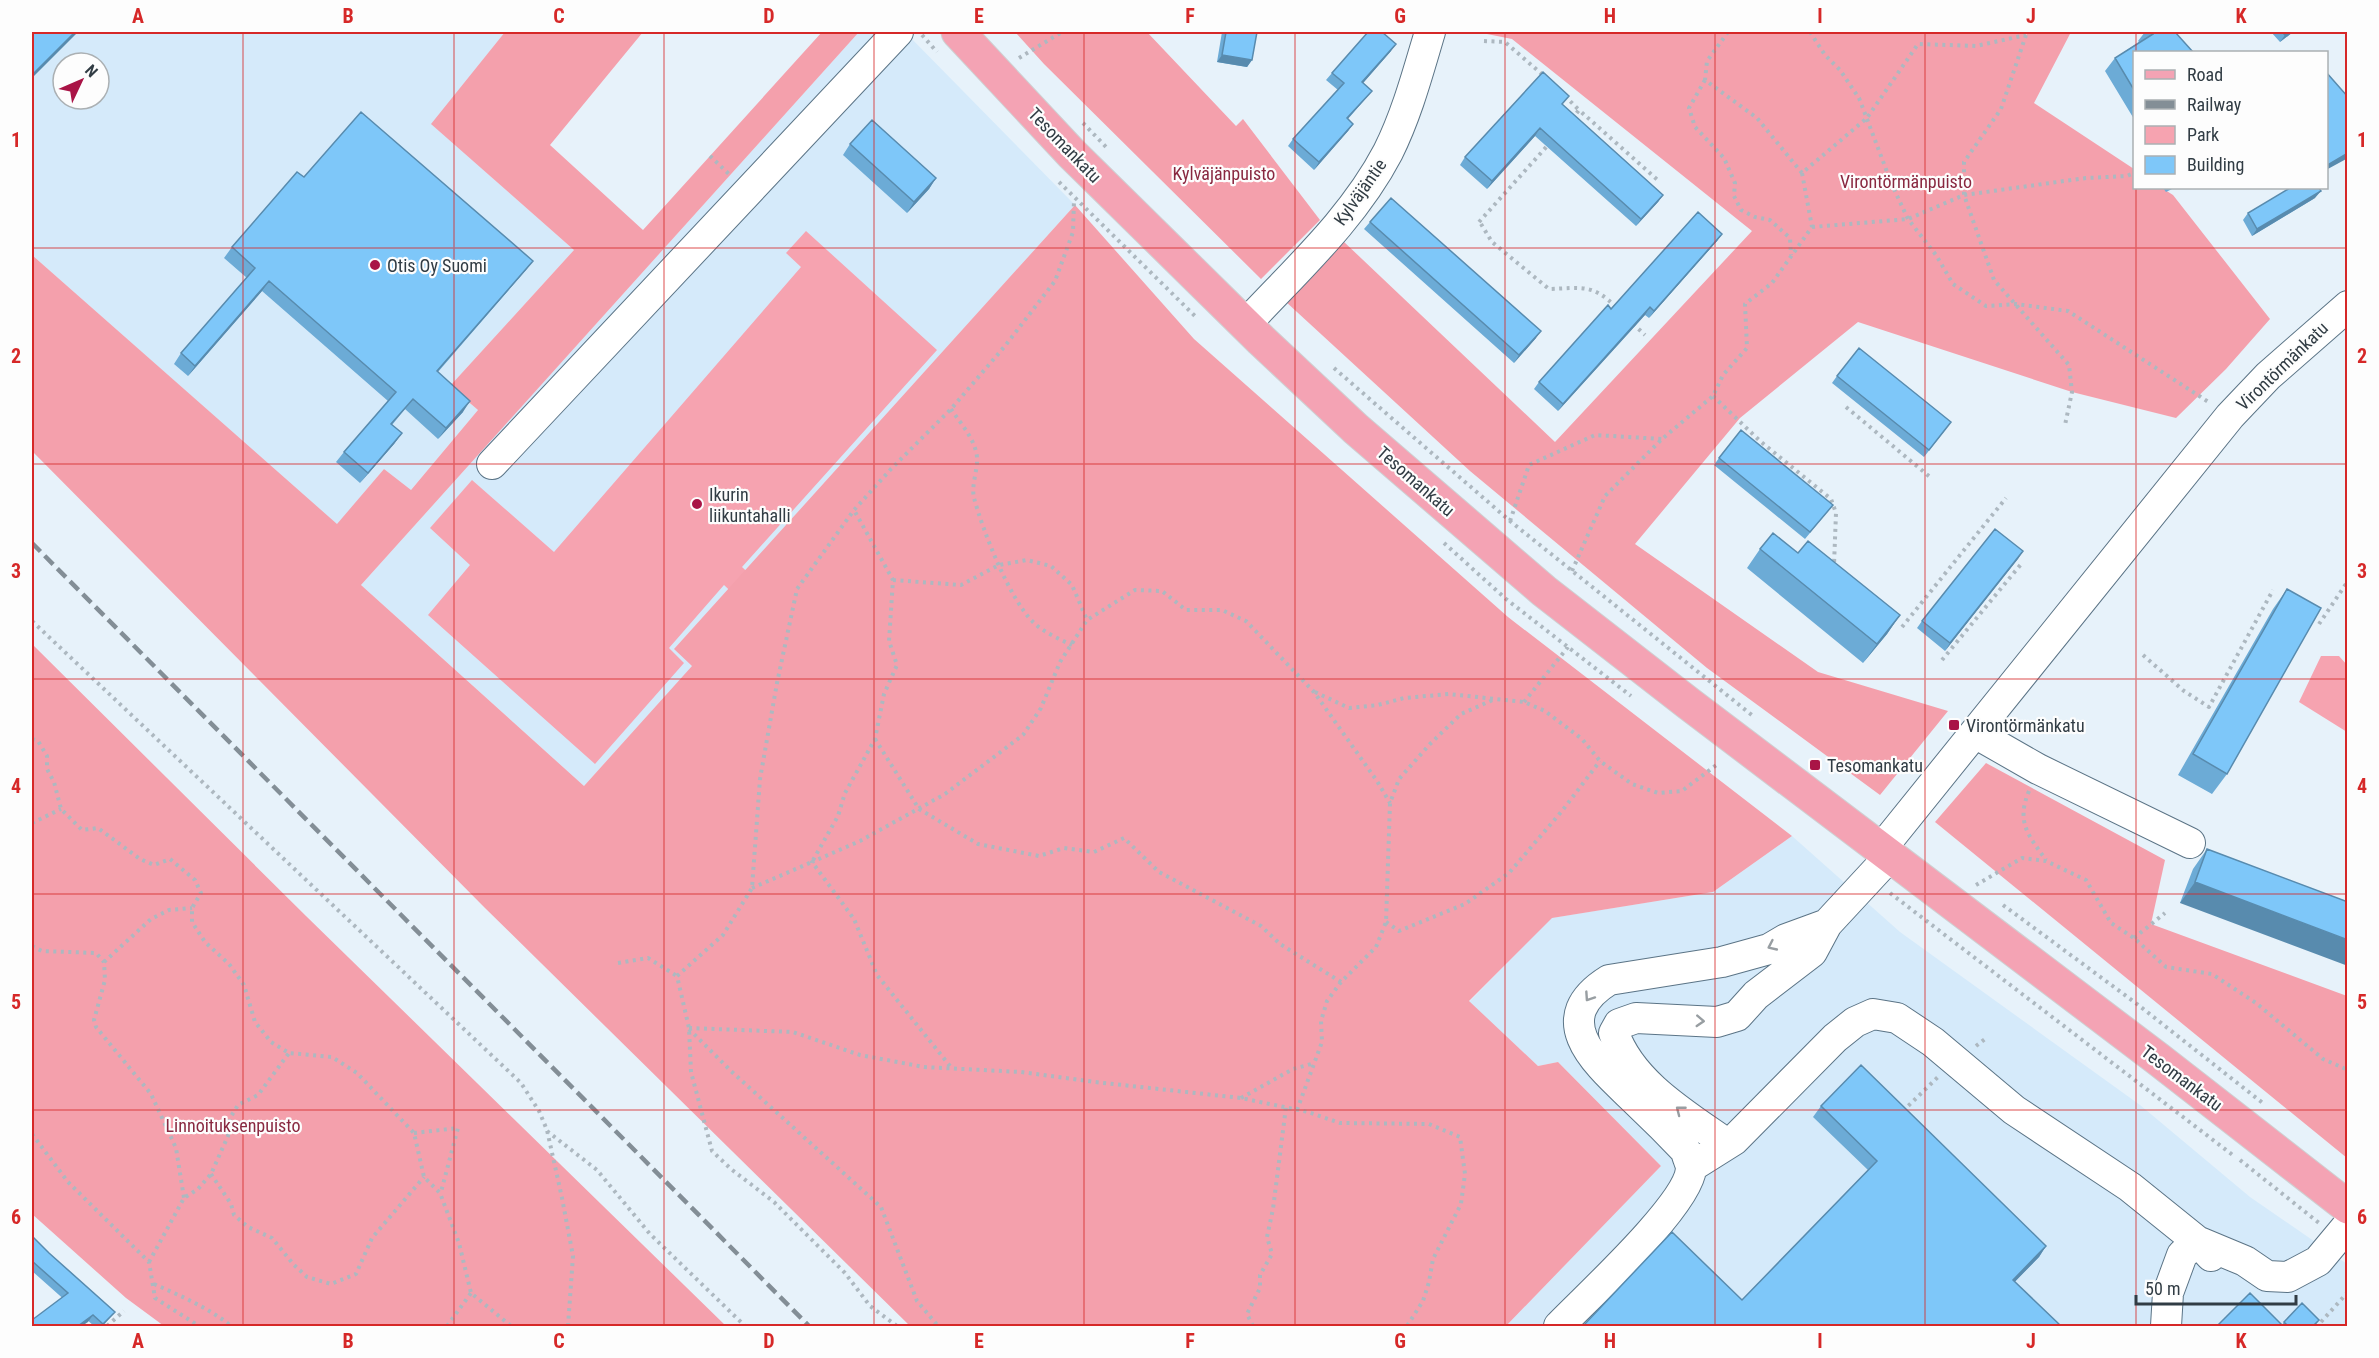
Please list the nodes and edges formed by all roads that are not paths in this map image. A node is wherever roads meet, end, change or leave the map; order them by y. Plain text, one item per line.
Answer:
1 (898, 32) edge
2 (958, 32) edge
3 (1430, 32) edge
4 (2348, 306) edge
5 (1245, 325) junction
6 (492, 464) dead end
7 (1975, 733) junction
8 (2190, 843) dead end
9 (1886, 853) junction
10 (1827, 924) junction
11 (1727, 1144) junction
12 (1691, 1167) junction
13 (2348, 1207) edge
14 (2348, 1225) edge
15 (2197, 1241) junction
16 (1559, 1326) edge
17 (2166, 1326) edge

1 - 6 street
2 - 5 main road, Tesomankatu
3 - 5 street, Kylväjäntie
4 - 7 street, Virontörmänkatu
5 - 9 main road, Tesomankatu
7 - 8 street
7 - 9 street, Virontörmänkatu
9 - 10 street, Virontörmänkatu
9 - 13 main road, Tesomankatu
11 -> 10 street
10 -> 12 street
11 - 12 street
11 - 15 street
12 - 16 street
14 - 15 street
15 - 17 street

